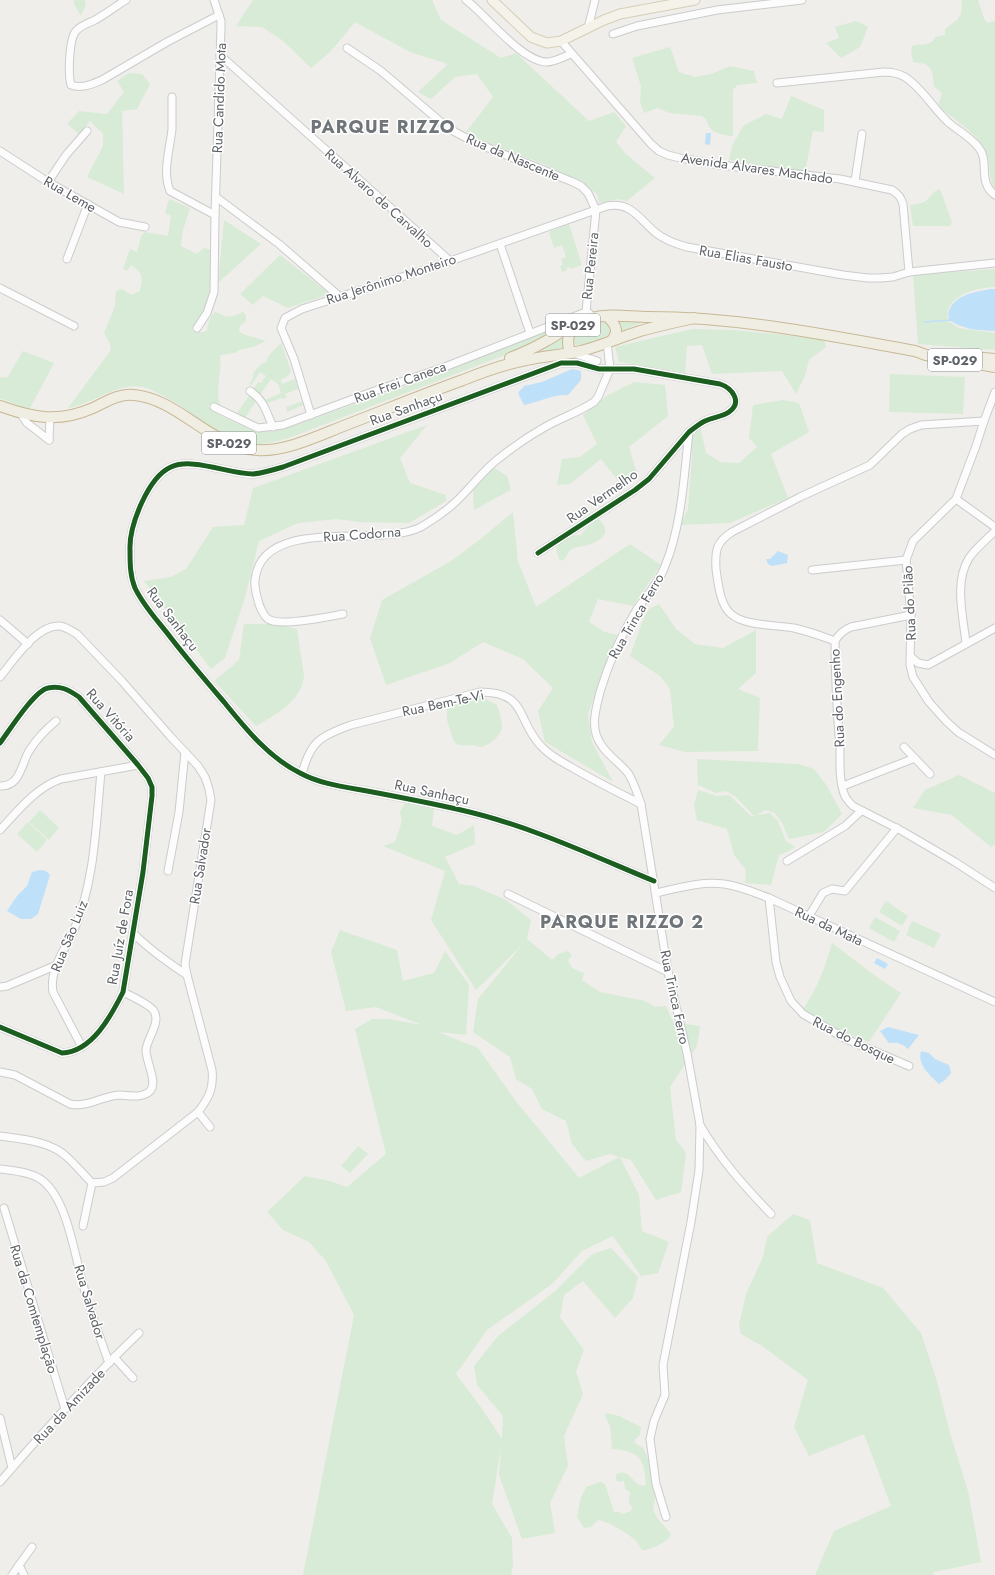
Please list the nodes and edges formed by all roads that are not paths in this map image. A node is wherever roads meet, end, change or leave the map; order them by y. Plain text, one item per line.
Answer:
1 (126, 0) edge
2 (214, 0) edge
3 (466, 0) edge
4 (492, 0) edge
5 (595, 0) edge
6 (691, 0) edge
7 (802, 0) edge
8 (219, 15) junction
9 (588, 28) junction
10 (612, 34) dead end
11 (561, 41) junction
12 (347, 48) dead end
13 (571, 54) junction
14 (220, 55) junction
15 (777, 83) dead end
16 (172, 97) dead end
17 (87, 132) dead end
18 (862, 134) dead end
19 (0, 151) edge
20 (855, 181) junction
21 (48, 182) junction
22 (995, 195) edge
23 (216, 197) junction
24 (88, 204) junction
25 (596, 210) junction
26 (214, 215) junction
27 (145, 227) dead end
28 (500, 244) junction
29 (66, 259) dead end
30 (450, 260) junction
31 (995, 263) edge
32 (909, 272) junction
33 (0, 288) edge
34 (339, 296) junction
35 (589, 315) junction
36 (607, 316) junction
37 (694, 318) junction
38 (74, 326) dead end
39 (573, 326) junction
40 (197, 328) dead end
41 (530, 333) junction
42 (568, 340) junction
43 (609, 342) junction
44 (592, 347) junction
45 (915, 351) junction
46 (571, 352) junction
47 (995, 359) edge
48 (605, 364) junction
49 (995, 367) edge
50 (463, 380) junction
51 (250, 391) dead end
52 (995, 392) edge
53 (0, 406) edge
54 (214, 407) dead end
55 (20, 412) junction
56 (311, 415) junction
57 (50, 418) junction
58 (984, 421) junction
59 (273, 427) junction
60 (689, 432) junction
61 (956, 499) junction
62 (995, 527) edge
63 (995, 531) edge
64 (538, 553) dead end
65 (906, 560) junction
66 (812, 570) dead end
67 (342, 614) dead end
68 (911, 615) junction
69 (0, 620) edge
70 (995, 628) edge
71 (835, 641) junction
72 (966, 643) junction
73 (28, 644) junction
74 (911, 658) junction
75 (0, 677) edge
76 (56, 721) dead end
77 (0, 743) edge
78 (904, 747) dead end
79 (0, 749) edge
80 (185, 752) junction
81 (995, 755) edge
82 (915, 758) junction
83 (138, 764) junction
84 (101, 772) junction
85 (302, 774) junction
86 (930, 774) dead end
87 (148, 778) joint
88 (0, 786) edge
89 (843, 786) junction
90 (641, 804) junction
91 (861, 810) junction
92 (897, 828) junction
93 (0, 830) edge
94 (787, 861) dead end
95 (168, 871) dead end
96 (654, 881) junction
97 (995, 888) edge
98 (656, 893) junction
99 (508, 894) dead end
100 (769, 898) junction
101 (809, 916) junction
102 (133, 934) junction
103 (57, 965) junction
104 (668, 972) junction
105 (187, 975) junction
106 (0, 987) edge
107 (123, 992) junction
108 (995, 1002) edge
109 (0, 1027) edge
110 (82, 1047) junction
111 (909, 1066) dead end
112 (0, 1072) edge
113 (198, 1112) junction
114 (700, 1125) junction
115 (210, 1127) dead end
116 (0, 1136) edge
117 (0, 1169) edge
118 (92, 1184) junction
119 (4, 1208) dead end
120 (771, 1214) dead end
121 (83, 1226) dead end
122 (140, 1333) dead end
123 (114, 1357) junction
124 (109, 1363) junction
125 (133, 1378) dead end
126 (65, 1410) junction
127 (0, 1418) edge
128 (12, 1468) junction
129 (0, 1482) edge
130 (666, 1517) dead end
131 (32, 1547) dead end
132 (19, 1565) junction
133 (12, 1575) edge
134 (24, 1575) edge

1 - 8 street
2 - 8 street, Rua Candido Mota
3 - 13 street
4 - 11 main road
5 - 9 street
6 - 9 main road
7 - 10 street
8 - 14 street, Rua Candido Mota
9 - 11 main road
11 - 13 street, Avenida Alvares Machado
12 - 25 street, Rua da Nascente
13 - 20 street, Avenida Alvares Machado
14 - 23 street, Rua Candido Mota
14 - 30 street, Rua Alvaro de Carvalho
15 - 22 street
16 - 26 street
17 - 21 street
18 - 20 street
19 - 21 street, Rua Leme
20 - 32 street, Avenida Alvares Machado
21 - 24 street, Rua Leme
23 - 26 street, Rua Candido Mota
23 - 34 street
24 - 27 street, Rua Leme
24 - 29 street
25 - 28 street, Rua Jerônimo Monteiro
25 - 32 street, Rua Elias Fausto
25 - 35 street, Rua Pereira
26 - 40 street, Rua Candido Mota
28 - 30 street, Rua Jerônimo Monteiro
28 - 41 street
30 - 34 street, Rua Jerônimo Monteiro
31 - 32 street
33 - 38 street
34 - 56 street, Rua Jerônimo Monteiro
35 - 36 highway, SP-029
35 - 39 highway, SP-029
35 - 41 street, Rua Frei Caneca
36 - 37 highway, SP-029
36 - 43 highway, SP-029
37 - 43 highway, SP-029
37 - 45 highway, SP-029
39 - 42 highway, SP-029
39 - 50 highway, SP-029
41 - 56 street, Rua Frei Caneca
42 - 44 highway, SP-029
42 - 46 highway
43 - 44 highway, SP-029
43 - 48 street
44 - 46 highway, SP-029
45 - 47 highway, SP-029
45 - 49 highway, SP-029
46 - 48 street
46 - 50 highway, SP-029
48 - 60 street, Rua Sanhaçu
48 - 67 street, Rua Codorna
48 - 85 street, Rua Sanhaçu
50 - 57 highway, SP-029
51 - 59 street
52 - 58 street, Rua do Pilão
53 - 55 highway, SP-029
54 - 59 street, Rua Frei Caneca
55 - 57 highway, SP-029
55 - 57 street
56 - 59 street, Rua Frei Caneca
58 - 61 street, Rua do Pilão
58 - 71 street, Rua do Engenho
60 - 64 street, Rua Vermelho
60 - 90 street, Rua Trinca Ferro
61 - 62 street
61 - 65 street, Rua do Pilão
63 - 72 street
65 - 66 street
65 - 68 street, Rua do Pilão
68 - 71 street
68 - 74 street, Rua do Pilão
69 - 73 street
70 - 72 street
71 - 89 street, Rua do Engenho
72 - 74 street
73 - 75 street, Rua Salvador
73 - 80 street, Rua Salvador
74 - 81 street, Rua do Pilão
76 - 88 street
77 - 79 street
77 - 83 street, Rua Vitória
78 - 82 street
80 - 95 street
80 - 105 street, Rua Salvador
82 - 86 street
82 - 89 street
83 - 84 street
83 - 87 street, Rua Vitória
84 - 93 street
84 - 103 street, Rua São Luiz
85 - 90 street, Rua Bem-Te-Vi
85 - 96 street, Rua Sanhaçu
87 - 102 street, Rua Juíz de Fora
89 - 91 street, Rua do Engenho
90 - 96 street, Rua Trinca Ferro
91 - 92 street, Rua do Engenho
91 - 94 street
92 - 97 street, Rua do Engenho
92 - 101 street
96 - 98 street, Rua Trinca Ferro
98 - 100 street, Rua da Mata
98 - 104 street, Rua Trinca Ferro
99 - 104 street
100 - 101 street, Rua da Mata
100 - 111 street, Rua do Bosque
101 - 108 street, Rua da Mata
102 - 105 street
102 - 107 street, Rua Juíz de Fora
103 - 106 street
103 - 110 street, Rua São Luiz
104 - 114 street, Rua Trinca Ferro
105 - 113 street, Rua Salvador
107 - 110 street, Rua Juíz de Fora
107 - 112 street
109 - 110 street, Rua Juíz de Fora
113 - 115 street
113 - 118 street, Rua Salvador
114 - 120 street
114 - 130 street, Rua Trinca Ferro
116 - 118 street
117 - 124 street, Rua Salvador
118 - 121 street
119 - 126 street, Rua da Comtemplação
122 - 123 street, Rua da Amizade
123 - 124 street, Rua da Amizade
123 - 125 street
124 - 126 street, Rua da Amizade
126 - 128 street, Rua da Amizade
127 - 128 street
128 - 129 street, Rua da Amizade
131 - 132 street
132 - 133 street
132 - 134 street

